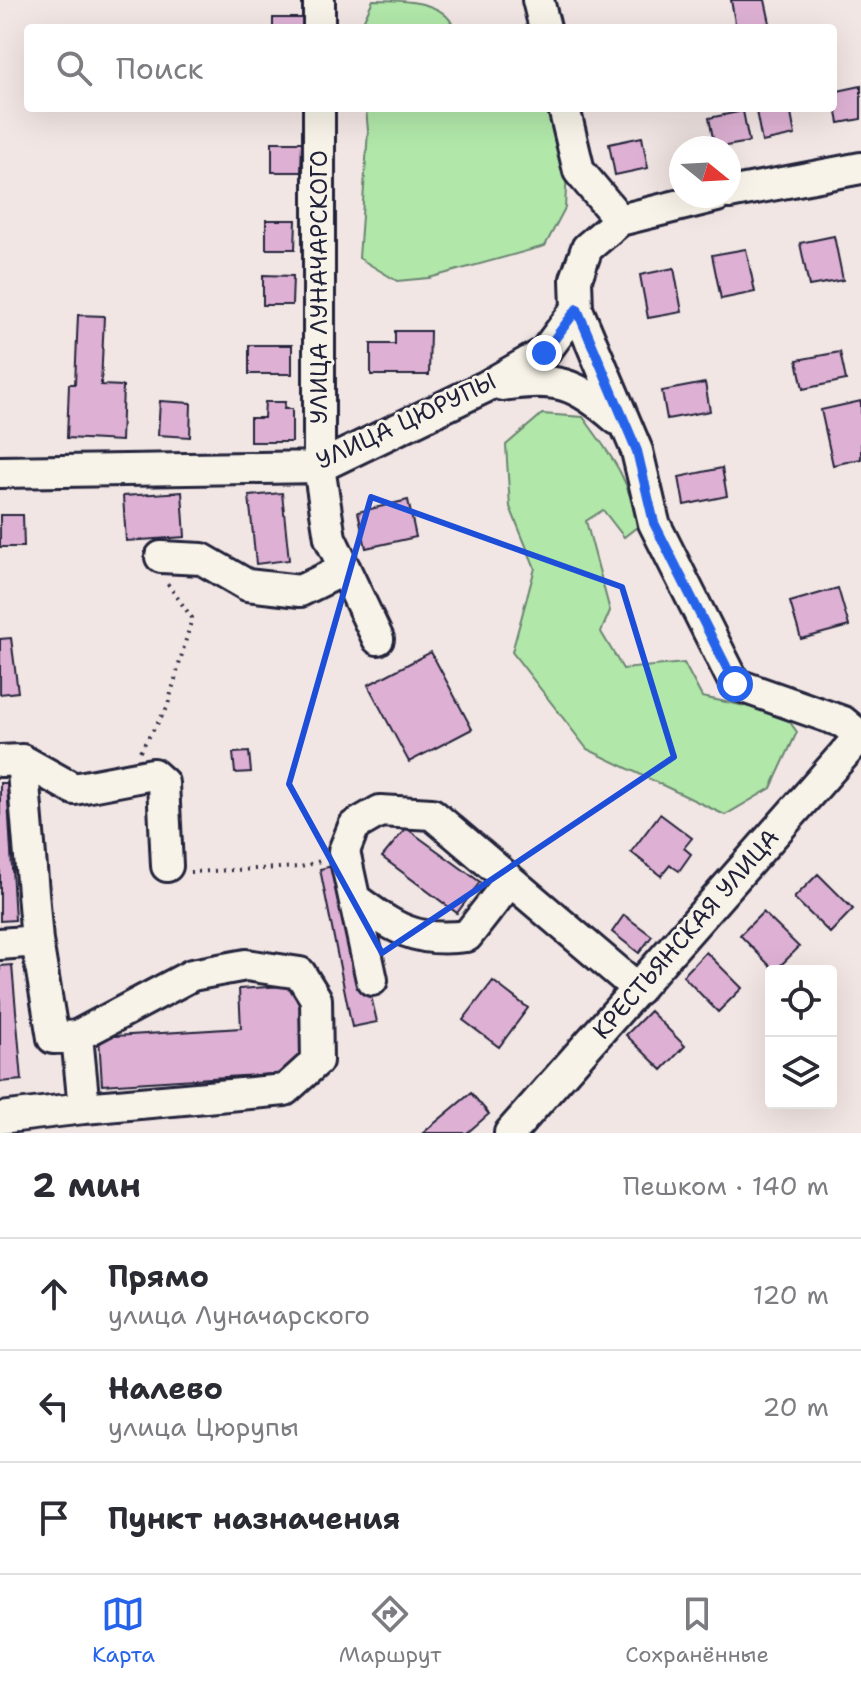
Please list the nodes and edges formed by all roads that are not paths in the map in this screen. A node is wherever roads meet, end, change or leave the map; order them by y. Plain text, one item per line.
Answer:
1 (319, 0) edge
2 (538, 0) edge
3 (319, 24) edge
4 (544, 24) edge
5 (319, 112) edge
6 (565, 112) edge
7 (861, 168) edge
8 (741, 191) edge
9 (669, 208) edge
10 (620, 220) junction
11 (577, 309) junction
12 (485, 387) junction
13 (628, 429) junction
14 (319, 467) junction
15 (0, 472) edge
16 (165, 557) road end
17 (345, 569) junction
18 (378, 639) dead end
19 (861, 736) edge
20 (11, 761) edge
21 (167, 866) road end
22 (510, 881) junction
23 (355, 899) junction
24 (37, 941) junction
25 (0, 944) edge
26 (372, 980) dead end
27 (638, 989) junction
28 (77, 1036) junction
29 (84, 1108) junction
30 (0, 1118) edge
31 (510, 1133) edge

1 - 3 street
2 - 4 street
5 - 14 street, УЛИЦА ЛУНАЧАРСКОГО
6 - 10 street
7 - 8 street
9 - 10 street
10 - 11 street
11 - 12 street, УЛИЦА ЦЮРУПЫ
11 - 13 street
12 - 13 street
12 - 14 street, УЛИЦА ЦЮРУПЫ
13 - 19 street
14 - 15 street, УЛИЦА ЦЮРУПЫ
14 - 17 street, УЛИЦА ЛУНАЧАРСКОГО
16 - 17 street
17 - 18 street, УЛИЦА ЛУНАЧАРСКОГО
19 - 27 street, КРЕСТЬЯНСКАЯ УЛИЦА
20 - 21 street
20 - 24 street
22 - 23 street
22 - 23 street
22 - 27 street
23 - 26 street
24 - 25 street
24 - 28 street
27 - 31 street, КРЕСТЬЯНСКАЯ УЛИЦА
28 - 29 street
28 - 29 street
29 - 30 street

